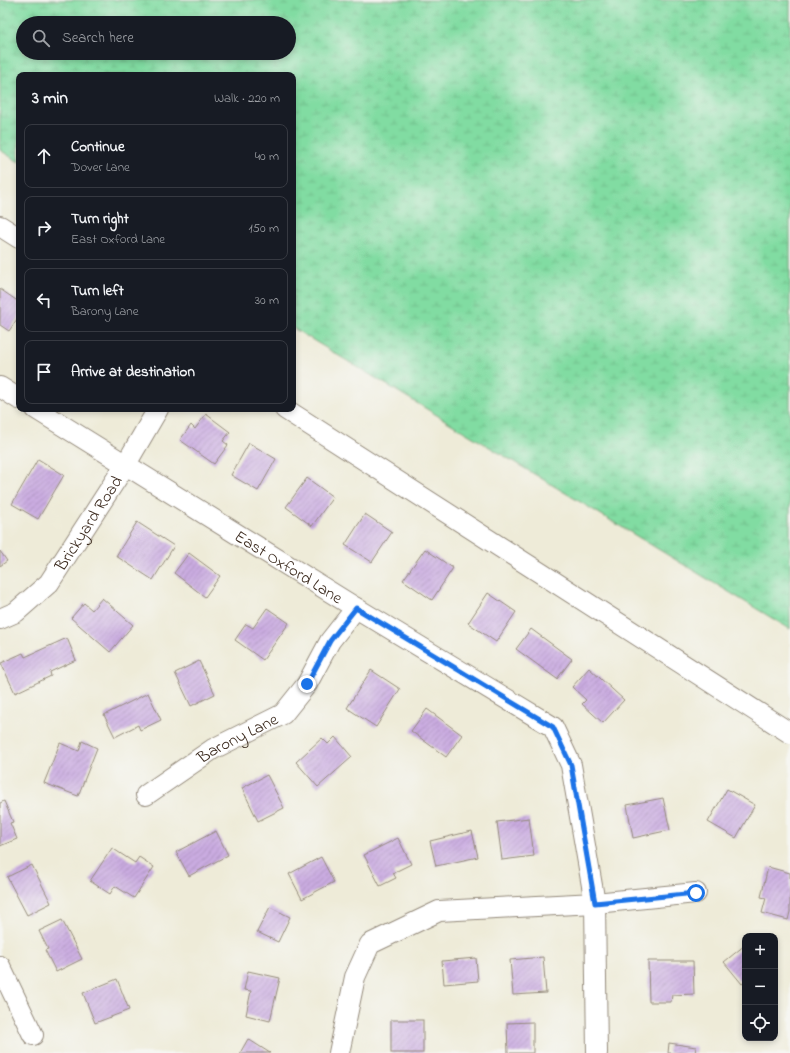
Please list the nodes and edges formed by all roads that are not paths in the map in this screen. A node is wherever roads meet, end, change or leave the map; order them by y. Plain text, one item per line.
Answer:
1 (0, 226) edge
2 (16, 236) edge
3 (0, 387) edge
4 (16, 397) edge
5 (41, 412) edge
6 (156, 412) edge
7 (290, 412) edge
8 (126, 464) junction
9 (356, 608) junction
10 (0, 619) edge
11 (790, 734) edge
12 (146, 795) dead end
13 (696, 893) dead end
14 (595, 903) junction
15 (0, 966) edge
16 (32, 1035) dead end
17 (339, 1053) edge
18 (597, 1053) edge

1 - 2 street
3 - 4 street
5 - 8 street, East Oxford Lane
6 - 8 street, Brickyard Road
7 - 11 street
8 - 9 street, East Oxford Lane
8 - 10 street, Brickyard Road
9 - 12 street, Barony Lane
9 - 14 street, East Oxford Lane
13 - 14 street
14 - 17 street
14 - 18 street, East Oxford Lane
15 - 16 street

